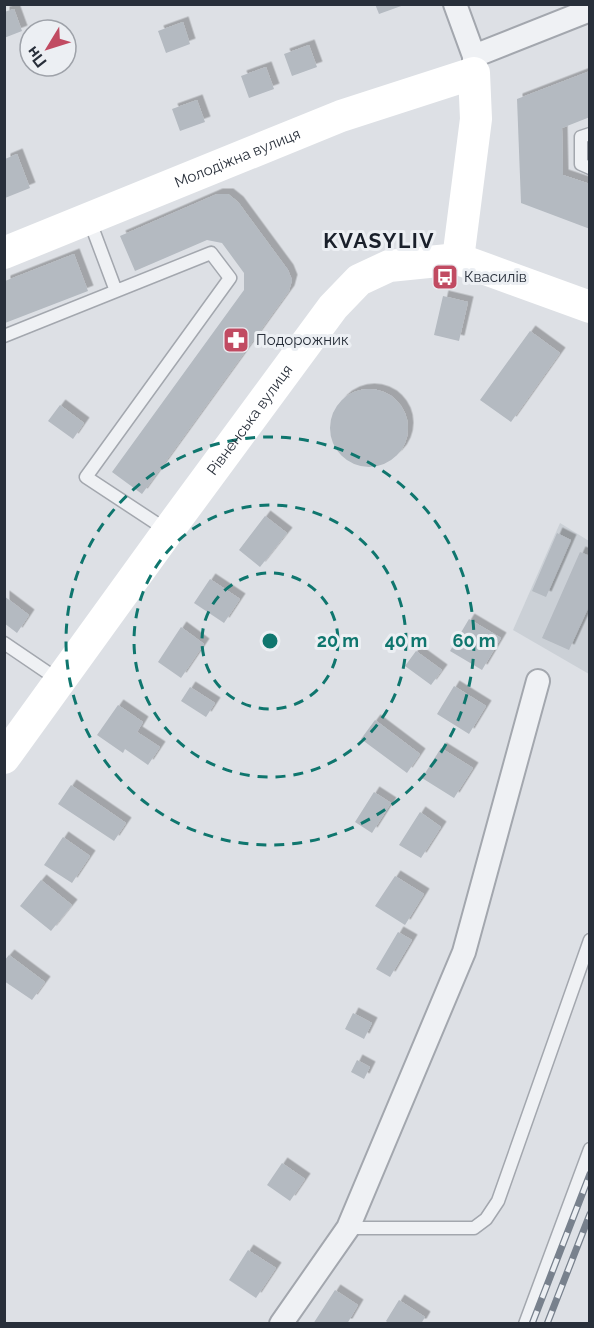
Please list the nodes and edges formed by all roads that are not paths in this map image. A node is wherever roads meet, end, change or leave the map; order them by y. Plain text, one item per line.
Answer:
1 (455, 4) edge
2 (590, 10) edge
3 (474, 64) junction
4 (590, 134) edge
5 (590, 168) edge
6 (88, 218) junction
7 (4, 253) edge
8 (458, 258) junction
9 (116, 291) junction
10 (590, 307) edge
11 (4, 336) edge
12 (168, 531) junction
13 (4, 643) edge
14 (61, 681) junction
15 (538, 681) dead end
16 (4, 758) edge
17 (590, 940) edge
18 (590, 1149) edge
19 (348, 1228) junction
20 (281, 1323) edge
21 (525, 1323) edge

1 - 3 street
2 - 3 street
3 - 6 main road, Молодіжна вулиця
3 - 8 main road
4 - 5 lane
6 - 7 main road, Молодіжна вулиця
6 - 9 lane
8 - 10 main road, Рівненська вулиця
8 - 12 main road, Рівненська вулиця
9 - 11 lane
9 - 12 lane
12 - 14 main road, Рівненська вулиця
13 - 14 lane
14 - 16 main road, Рівненська вулиця
15 - 19 street
17 - 19 lane
18 - 21 lane
19 - 20 street

